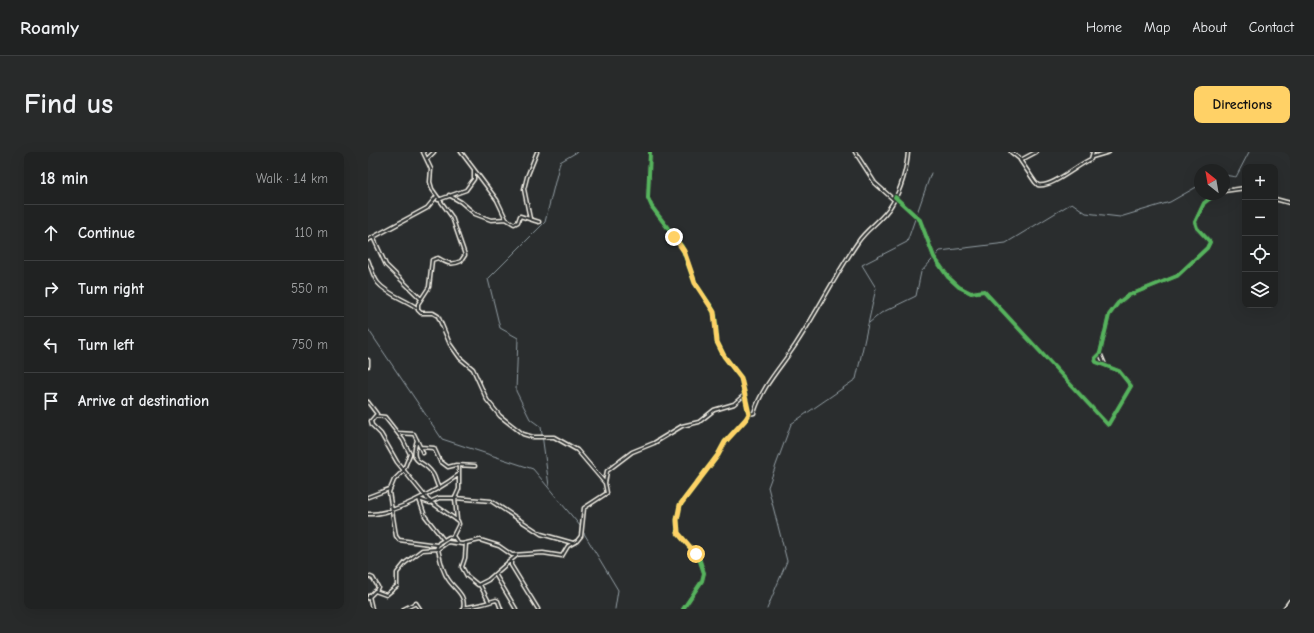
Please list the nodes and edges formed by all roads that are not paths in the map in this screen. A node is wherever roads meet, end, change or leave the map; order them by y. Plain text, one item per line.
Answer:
1 (423, 152) edge
2 (434, 152) edge
3 (461, 152) edge
4 (537, 152) edge
5 (650, 152) edge
6 (855, 152) edge
7 (908, 152) edge
8 (1011, 152) edge
9 (1036, 152) edge
10 (1093, 152) edge
11 (1109, 152) edge
12 (1092, 157) junction
13 (428, 159) junction
14 (1020, 160) junction
15 (474, 170) junction
16 (1242, 188) edge
17 (1230, 190) edge
18 (449, 195) junction
19 (436, 197) junction
20 (896, 197) junction
21 (438, 200) junction
22 (894, 200) junction
23 (1208, 200) edge
24 (1278, 200) edge
25 (1290, 202) edge
26 (506, 219) junction
27 (530, 219) junction
28 (539, 222) dead end
29 (372, 237) junction
30 (368, 240) edge
31 (368, 260) edge
32 (421, 299) junction
33 (417, 308) junction
34 (1100, 353) junction
35 (368, 360) edge
36 (368, 366) edge
37 (1106, 366) junction
38 (743, 396) junction
39 (368, 402) edge
40 (749, 414) junction
41 (376, 416) junction
42 (371, 421) junction
43 (368, 423) edge
44 (398, 433) junction
45 (417, 440) junction
46 (420, 447) junction
47 (423, 453) dead end
48 (459, 466) junction
49 (476, 466) dead end
50 (404, 470) junction
51 (458, 475) junction
52 (605, 483) junction
53 (439, 488) junction
54 (390, 489) junction
55 (422, 491) junction
56 (425, 496) junction
57 (368, 497) edge
58 (455, 498) junction
59 (420, 499) junction
60 (431, 502) junction
61 (393, 509) junction
62 (368, 514) edge
63 (456, 520) junction
64 (453, 533) junction
65 (449, 537) junction
66 (454, 538) junction
67 (443, 539) junction
68 (449, 542) junction
69 (466, 543) junction
70 (574, 543) junction
71 (459, 544) junction
72 (437, 545) junction
73 (437, 549) junction
74 (516, 555) junction
75 (511, 560) junction
76 (495, 574) junction
77 (368, 576) edge
78 (480, 585) junction
79 (376, 592) junction
80 (368, 597) edge
81 (1290, 601) edge
82 (489, 602) junction
83 (368, 607) edge
84 (404, 608) edge
85 (464, 608) edge
86 (372, 609) edge
87 (420, 609) edge
88 (501, 609) edge
89 (516, 609) edge
90 (538, 609) edge
91 (683, 609) edge
92 (1284, 609) edge

1 - 13 street
2 - 13 street
3 - 15 street
4 - 27 street
5 - 38 street
6 - 22 street
7 - 20 street
8 - 14 street
9 - 14 street
10 - 12 street
11 - 12 street
12 - 14 street
13 - 19 street
15 - 18 street
15 - 26 street
16 - 17 street
18 - 21 street
18 - 26 street
19 - 21 street
19 - 29 street
20 - 22 street
20 - 37 street
21 - 32 street
22 - 40 street
23 - 34 street
24 - 25 street
26 - 27 street
27 - 28 street
29 - 30 street
29 - 32 street
31 - 33 street
32 - 33 street
33 - 52 street
34 - 37 street
34 - 37 street
35 - 36 street
38 - 40 street
38 - 52 street
39 - 41 street
40 - 91 street
41 - 42 street
41 - 44 street
42 - 43 street
42 - 50 street
44 - 45 street
44 - 50 street
45 - 46 street
45 - 53 street
46 - 47 street
46 - 48 street
48 - 49 street
48 - 51 street
50 - 54 street
50 - 55 street
51 - 53 street
51 - 58 street
52 - 70 street
53 - 56 street
54 - 57 street
54 - 61 street
55 - 56 street
55 - 59 street
56 - 59 street
56 - 60 street
58 - 60 street
58 - 63 street
58 - 70 street
59 - 60 street
59 - 61 street
59 - 67 street
60 - 63 street
61 - 62 street
61 - 72 street
63 - 64 street
64 - 65 street
64 - 66 street
65 - 66 street
65 - 67 street
66 - 68 street
66 - 71 street
67 - 72 street
68 - 71 street
68 - 73 street
69 - 71 street
69 - 74 street
69 - 78 street
70 - 74 street
72 - 73 street
73 - 79 street
73 - 85 street
74 - 75 street
75 - 76 street
75 - 90 street
76 - 78 street
76 - 89 street
77 - 79 street
78 - 82 street
79 - 80 street
80 - 86 street
81 - 92 street
82 - 85 street
82 - 88 street
83 - 86 street
84 - 87 street

